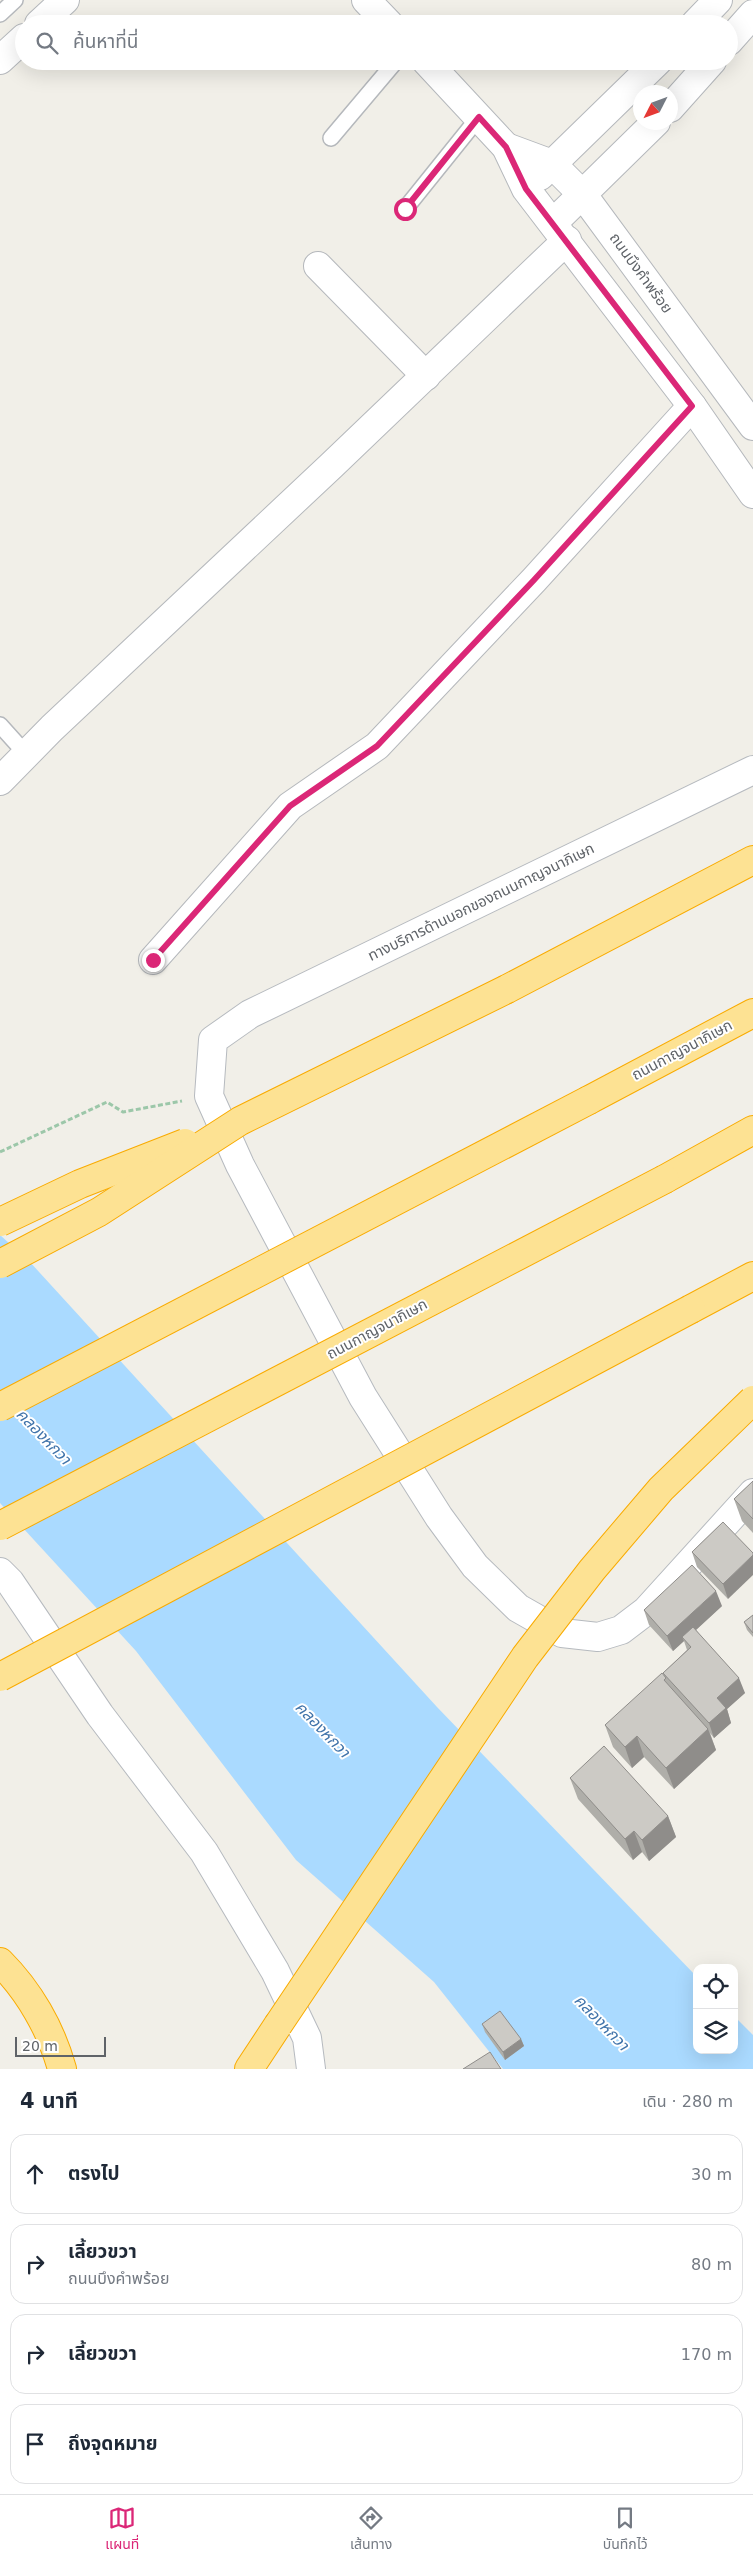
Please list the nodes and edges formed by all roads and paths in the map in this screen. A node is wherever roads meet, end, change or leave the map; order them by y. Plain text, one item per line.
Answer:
1 (15, 0) edge
2 (66, 0) edge
3 (366, 0) edge
4 (718, 0) edge
5 (0, 14) edge
6 (753, 14) edge
7 (49, 15) edge
8 (380, 15) edge
9 (704, 15) edge
10 (738, 31) edge
11 (15, 46) edge
12 (0, 60) edge
13 (388, 70) edge
14 (435, 70) edge
15 (697, 70) edge
16 (672, 85) edge
17 (633, 110) edge
18 (479, 117) junction
19 (648, 130) edge
20 (331, 138) dead end
21 (506, 147) junction
22 (552, 164) junction
23 (526, 189) junction
24 (583, 195) junction
25 (405, 209) dead end
26 (560, 232) junction
27 (318, 266) dead end
28 (426, 376) junction
29 (692, 406) junction
30 (749, 412) edge
31 (753, 494) edge
32 (0, 725) edge
33 (27, 755) junction
34 (753, 770) edge
35 (0, 781) edge
36 (753, 860) edge
37 (153, 960) dead end
38 (753, 1013) edge
39 (209, 1096) junction
40 (240, 1121) junction
41 (753, 1130) edge
42 (0, 1152) edge
43 (0, 1222) edge
44 (0, 1264) edge
45 (753, 1276) edge
46 (753, 1400) edge
47 (0, 1407) edge
48 (753, 1493) edge
49 (0, 1526) edge
50 (0, 1572) edge
51 (0, 1677) edge
52 (0, 1962) edge
53 (62, 2069) edge
54 (249, 2069) edge
55 (311, 2069) edge

1 - 5 lane
2 - 7 street
3 - 8 street
4 - 9 street
6 - 10 street
11 - 12 street
13 - 20 lane
14 - 18 street, ถนนบึงคำพร้อย
15 - 16 street
17 - 22 street
18 - 21 street, ถนนบึงคำพร้อย
18 - 25 lane
19 - 24 street
21 - 22 street, ถนนบึงคำพร้อย
21 - 23 street, ถนนบึงคำพร้อย
22 - 23 street
22 - 24 street, ถนนบึงคำพร้อย
23 - 26 street, ถนนบึงคำพร้อย
24 - 26 street
24 - 30 street, ถนนบึงคำพร้อย
26 - 28 street
26 - 29 street, ถนนบึงคำพร้อย
27 - 28 street
28 - 33 street
29 - 31 street, ถนนบึงคำพร้อย
29 - 37 street
32 - 33 lane
33 - 35 street
34 - 39 street, ทางบริการด้านนอกของถนนกาญจนาภิเษก
36 - 40 highway, bridge
38 - 47 highway, ถนนกาญจนาภิเษก, bridge
39 - 42 path
39 - 48 street
40 - 43 highway, bridge
40 - 44 highway, bridge
41 - 49 highway, ถนนกาญจนาภิเษก, bridge
45 - 51 highway, bridge
46 - 54 highway, bridge
50 - 55 street
52 - 53 highway

